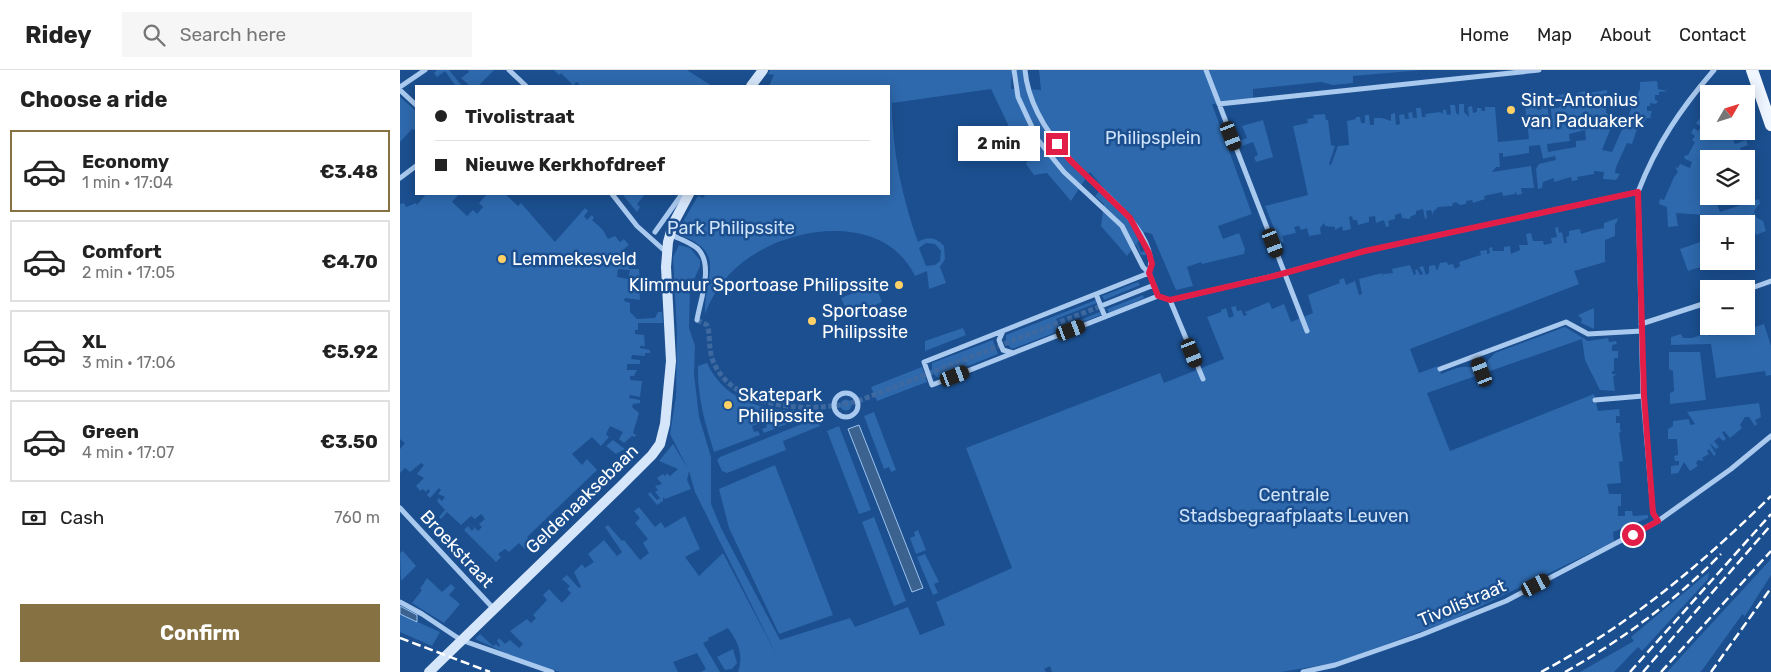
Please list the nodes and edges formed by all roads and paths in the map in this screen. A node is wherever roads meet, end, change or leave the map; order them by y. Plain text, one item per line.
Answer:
1 (425, 70) edge
2 (509, 70) edge
3 (755, 70) edge
4 (763, 70) edge
5 (1014, 70) edge
6 (1025, 70) edge
7 (1206, 70) edge
8 (1539, 70) edge
9 (1714, 70) edge
10 (1752, 70) edge
11 (525, 85) edge
12 (750, 85) edge
13 (751, 85) edge
14 (400, 89) edge
15 (415, 103) edge
16 (1219, 104) junction
17 (1771, 125) edge
18 (1066, 154) junction
19 (1056, 162) junction
20 (415, 167) edge
21 (400, 178) edge
22 (1092, 182) junction
23 (1098, 187) junction
24 (1083, 192) junction
25 (1638, 192) junction
26 (613, 195) edge
27 (681, 195) edge
28 (688, 195) edge
29 (1089, 197) junction
30 (655, 232) dead end
31 (669, 234) junction
32 (666, 252) junction
33 (1149, 273) junction
34 (1285, 273) junction
35 (1771, 282) edge
36 (1154, 285) junction
37 (1755, 287) edge
38 (1096, 294) junction
39 (1158, 296) junction
40 (1170, 300) junction
41 (1700, 305) edge
42 (1101, 306) junction
43 (1105, 317) junction
44 (697, 320) tunnel mouth
45 (1642, 324) junction
46 (1003, 331) junction
47 (1642, 331) junction
48 (1307, 332) dead end
49 (1013, 353) junction
50 (1477, 356) junction
51 (1440, 369) dead end
52 (1482, 372) dead end
53 (1203, 379) dead end
54 (1644, 396) junction
55 (1595, 400) dead end
56 (856, 410) joint
57 (1771, 436) edge
58 (400, 508) edge
59 (1658, 521) junction
60 (400, 602) edge
61 (493, 608) junction
62 (461, 640) junction
63 (429, 672) edge
64 (552, 672) edge
65 (1304, 672) edge

1 - 14 street
2 - 11 street
3 - 12 street
4 - 13 street
5 - 19 street
6 - 18 street
7 - 16 street
8 - 16 street
9 - 25 street
10 - 17 main road
14 - 15 street
16 - 34 street
18 - 19 street
18 - 22 street
19 - 24 street
20 - 21 street
22 - 23 street
22 - 24 street
23 - 29 street
23 - 33 street
24 - 29 street
25 - 34 street
25 - 45 street
26 - 32 street
27 - 30 street
28 - 31 street, Geldenaaksebaan
29 - 33 street
31 - 32 street, Geldenaaksebaan
31 - 44 street
32 - 61 street, Geldenaaksebaan
33 - 36 street
33 - 38 street
34 - 40 street
34 - 48 street
35 - 37 street
36 - 39 street
36 - 42 street
38 - 42 street
38 - 46 street
39 - 40 street
39 - 43 street
40 - 53 street
41 - 45 street
42 - 43 street
43 - 49 street
45 - 47 street
46 - 49 street
46 - 49 street
47 - 50 street
47 - 54 street
50 - 51 street
50 - 52 street
54 - 55 street
54 - 59 street
56 - 56 street
57 - 59 street, Tivolistraat
58 - 61 street, Broekstraat
59 - 65 street, Tivolistraat
60 - 62 street
61 - 62 street, Geldenaaksebaan
62 - 63 street, Geldenaaksebaan
62 - 64 street

